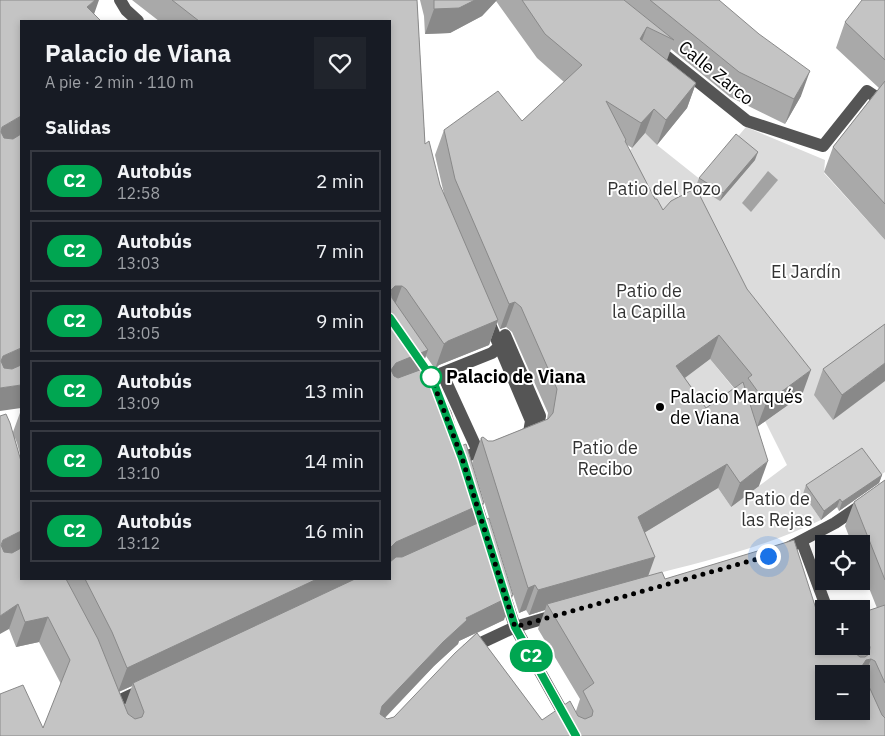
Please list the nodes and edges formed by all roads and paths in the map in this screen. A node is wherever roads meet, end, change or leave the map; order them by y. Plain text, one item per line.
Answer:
1 (120, 0) edge
2 (137, 20) edge
3 (650, 43) edge
4 (885, 103) edge
5 (480, 302) edge
6 (501, 349) junction
7 (434, 375) junction
8 (438, 396) edge
9 (478, 452) junction
10 (466, 471) edge
11 (471, 486) edge
12 (885, 489) edge
13 (802, 542) junction
14 (491, 551) edge
15 (767, 556) edge
16 (500, 580) edge
17 (824, 600) edge
18 (571, 612) edge
19 (515, 627) junction
20 (458, 656) edge
21 (155, 683) edge
22 (114, 703) edge
23 (576, 736) edge

1 - 2 street
3 - 4 street, Calle Zarco
5 - 6 street
6 - 7 street
6 - 9 street
7 - 8 street
7 - 9 street
9 - 10 street
11 - 14 street
12 - 13 street
13 - 15 street
13 - 17 street
16 - 19 street
18 - 19 street
19 - 20 street
19 - 23 street
21 - 22 street

